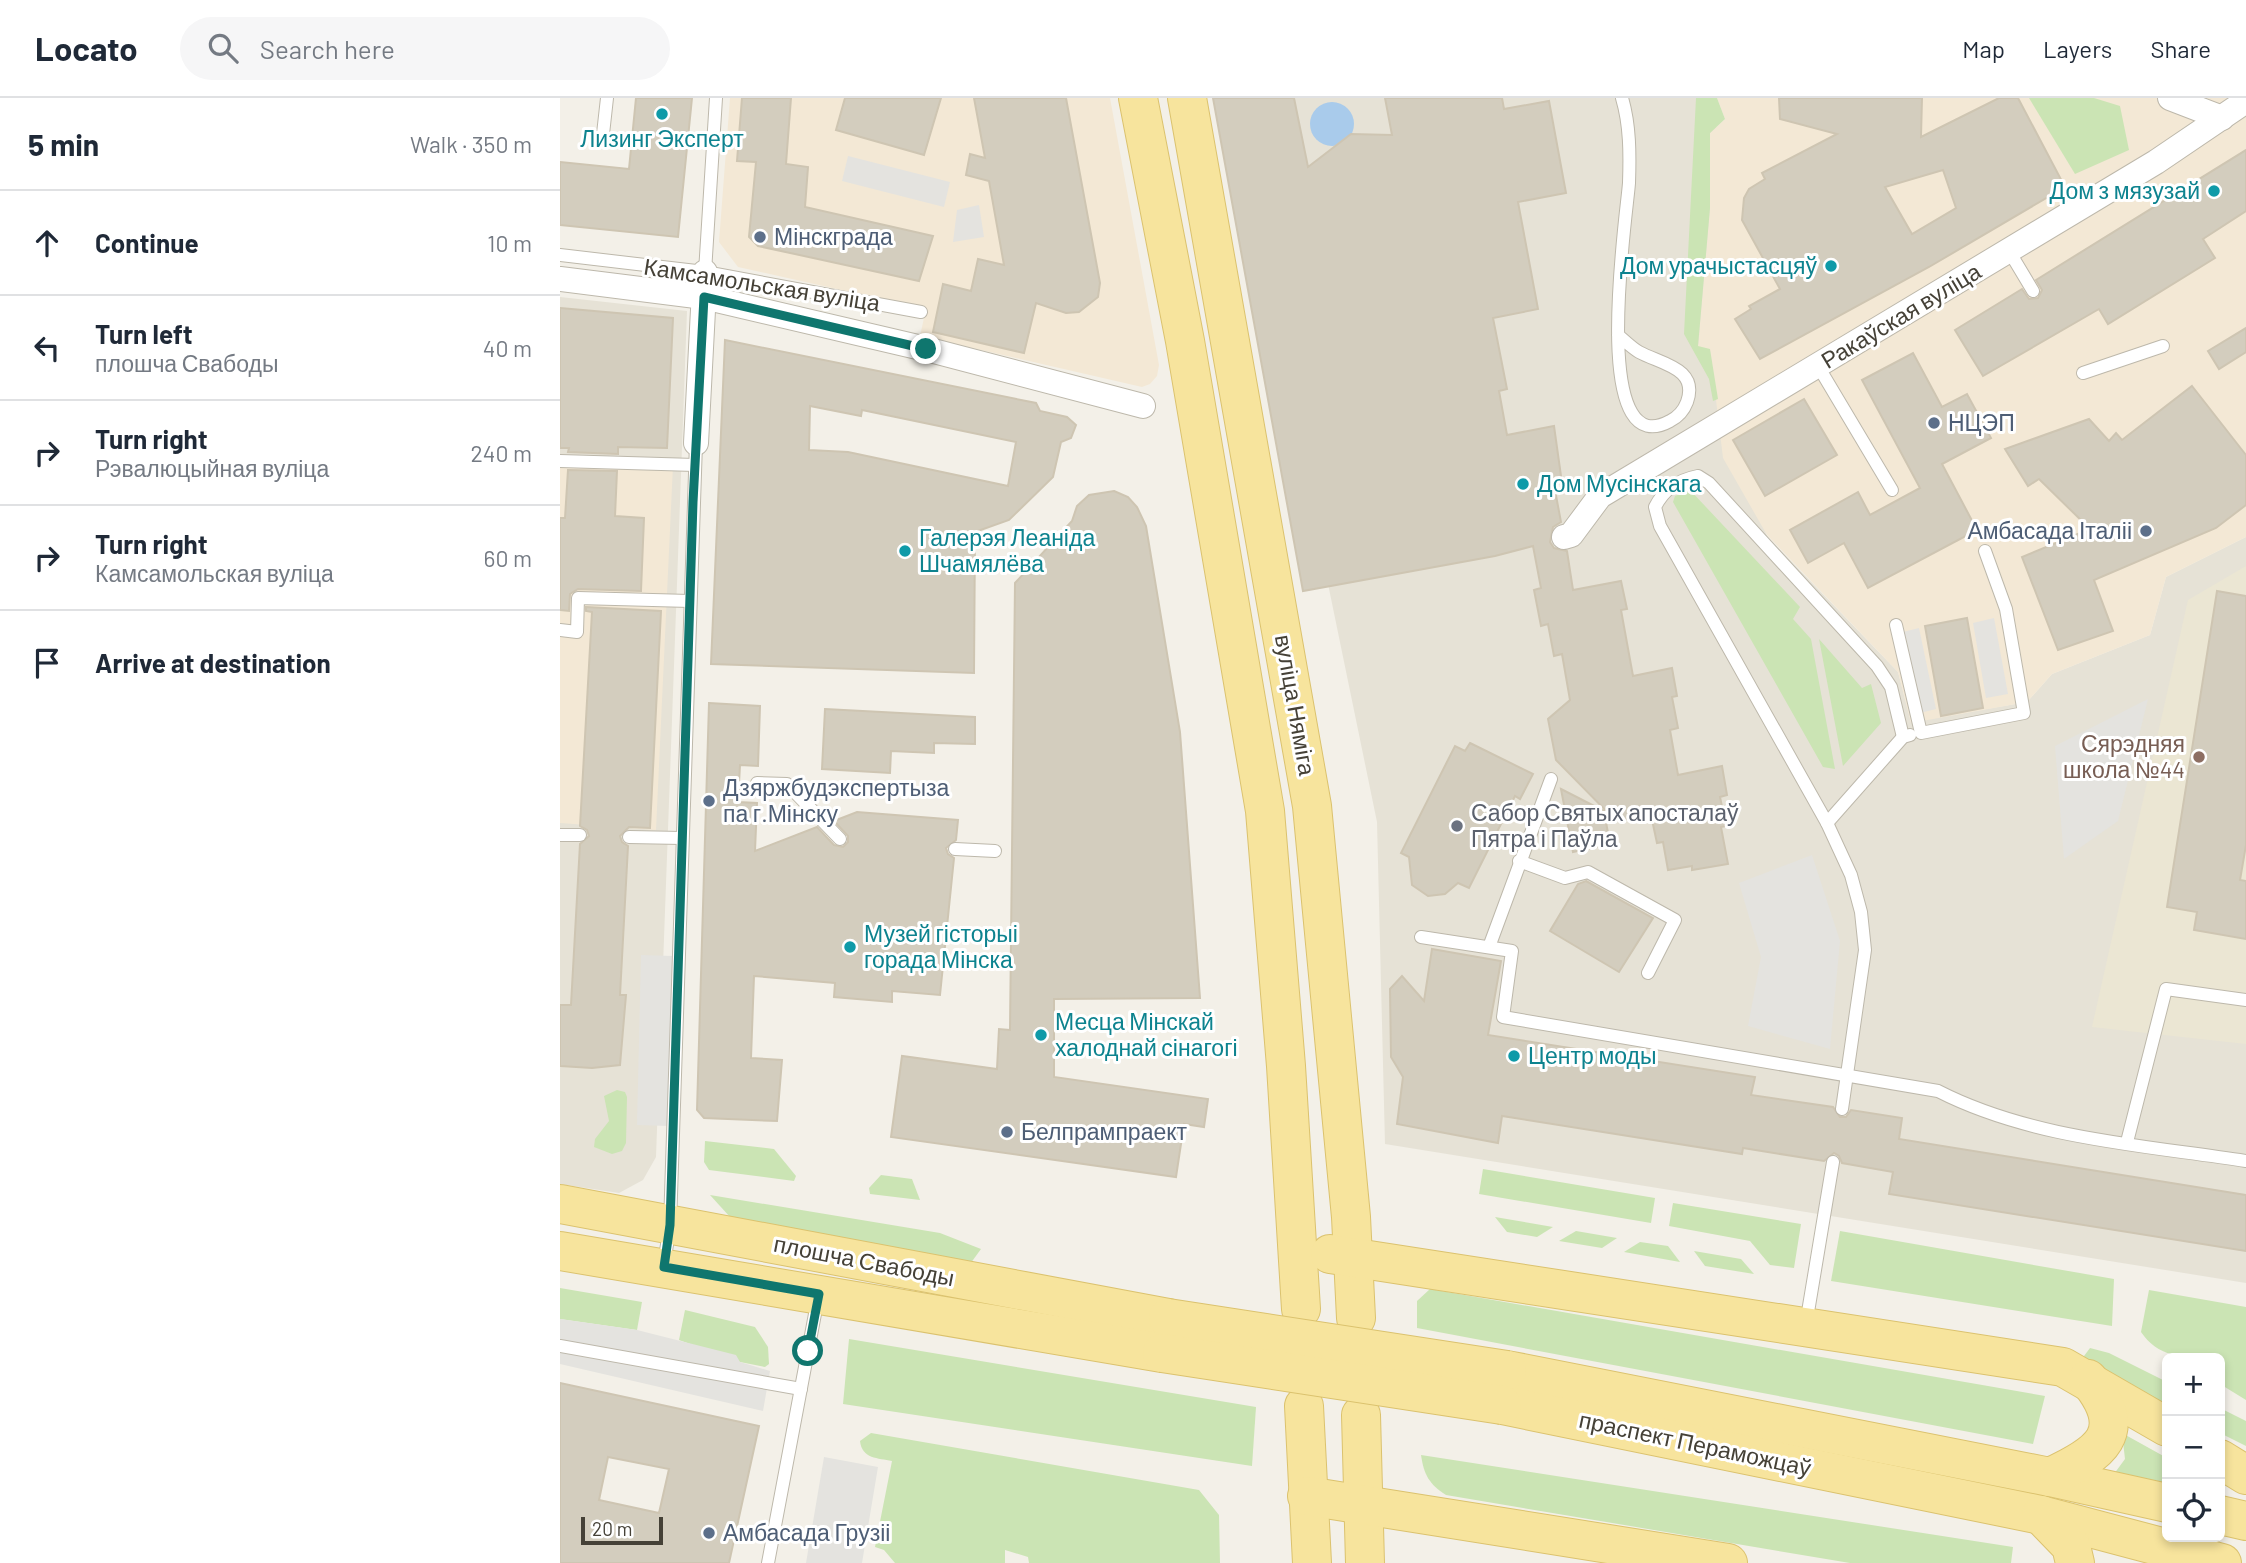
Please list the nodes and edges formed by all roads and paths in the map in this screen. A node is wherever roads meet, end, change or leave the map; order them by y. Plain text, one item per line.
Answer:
1 (607, 98) edge
2 (716, 98) edge
3 (1138, 98) edge
4 (1187, 98) edge
5 (1622, 98) edge
6 (2170, 98) edge
7 (2246, 101) edge
8 (2222, 118) junction
9 (603, 134) dead end
10 (2009, 251) junction
11 (560, 256) edge
12 (705, 272) junction
13 (560, 279) edge
14 (2034, 291) dead end
15 (704, 297) junction
16 (921, 312) dead end
17 (1618, 335) junction
18 (2162, 346) dead end
19 (1818, 366) junction
20 (2084, 373) dead end
21 (1143, 406) dead end
22 (696, 454) junction
23 (560, 461) edge
24 (1892, 489) dead end
25 (1564, 537) dead end
26 (1985, 551) dead end
27 (690, 601) junction
28 (1896, 625) dead end
29 (560, 630) edge
30 (1921, 733) junction
31 (1903, 737) junction
32 (1551, 779) dead end
33 (757, 783) dead end
34 (1827, 823) junction
35 (560, 835) edge
36 (580, 835) dead end
37 (629, 837) dead end
38 (682, 838) junction
39 (840, 839) dead end
40 (955, 849) dead end
41 (995, 851) dead end
42 (1519, 861) junction
43 (1421, 937) dead end
44 (1489, 947) junction
45 (1648, 973) dead end
46 (2246, 1000) edge
47 (1846, 1076) junction
48 (1842, 1109) dead end
49 (2127, 1142) junction
50 (2246, 1161) edge
51 (1833, 1162) dead end
52 (560, 1204) edge
53 (670, 1225) junction
54 (1299, 1248) junction
55 (560, 1251) edge
56 (1354, 1258) junction
57 (664, 1267) junction
58 (819, 1294) junction
59 (1301, 1309) dead end
60 (1356, 1318) dead end
61 (1806, 1326) junction
62 (1165, 1335) junction
63 (560, 1346) edge
64 (2088, 1379) junction
65 (1505, 1387) junction
66 (801, 1389) junction
67 (1304, 1406) dead end
68 (1361, 1415) dead end
69 (2162, 1424) edge
70 (2225, 1462) edge
71 (2246, 1475) edge
72 (2050, 1477) junction
73 (1307, 1496) junction
74 (2162, 1502) edge
75 (1365, 1504) junction
76 (2041, 1515) junction
77 (2225, 1516) edge
78 (2246, 1521) edge
79 (768, 1563) edge
80 (1312, 1563) edge
81 (1365, 1563) edge
82 (1728, 1563) edge
83 (2075, 1563) edge
84 (2222, 1563) edge

1 - 9 lane
2 - 12 lane
3 - 54 main road, вуліца Няміга
4 - 56 main road, вуліца Няміга
5 - 17 lane
6 - 8 street
7 - 8 street, Ракаўская вуліца
8 - 10 street, Ракаўская вуліца
10 - 14 lane
10 - 19 street, Ракаўская вуліца
11 - 12 lane, Камсамольская вуліца
12 - 15 street
12 - 16 lane, Камсамольская вуліца
13 - 15 street, Камсамольская вуліца
15 - 21 street, Камсамольская вуліца
15 - 22 street
17 - 17 lane
18 - 20 lane
19 - 24 lane
19 - 25 street, Ракаўская вуліца
22 - 23 lane
22 - 27 lane
26 - 30 lane
27 - 29 lane
27 - 38 lane
28 - 30 lane
30 - 31 lane
31 - 34 lane
31 - 34 lane
32 - 42 lane
33 - 39 lane
34 - 47 lane
35 - 36 lane
37 - 38 lane
38 - 53 lane
40 - 41 lane
42 - 44 lane
42 - 45 lane
43 - 44 lane
44 - 47 lane
46 - 49 lane
47 - 48 lane
47 - 49 lane
49 - 50 lane
51 - 61 lane
52 - 53 main road, плошча Свабоды
53 - 57 lane
53 - 62 main road, плошча Свабоды
54 - 56 main road
54 - 59 main road, вуліца Няміга
55 - 57 main road, плошча Свабоды
56 - 60 main road, вуліца Няміга
56 - 61 main road
57 - 58 main road, плошча Свабоды
58 - 62 main road, плошча Свабоды
58 - 66 lane
61 - 64 main road
62 - 65 main road, праспект Пераможцаў, bridge
63 - 66 lane
64 - 69 main road
64 - 72 main road
65 - 72 main road, праспект Пераможцаў
65 - 76 main road, праспект Пераможцаў
66 - 79 lane
67 - 73 main road
68 - 75 main road
70 - 71 main road
72 - 74 main road, праспект Пераможцаў
73 - 75 main road
73 - 80 main road
75 - 81 main road
75 - 82 main road
76 - 83 main road
76 - 84 main road, праспект Пераможцаў
77 - 78 main road

